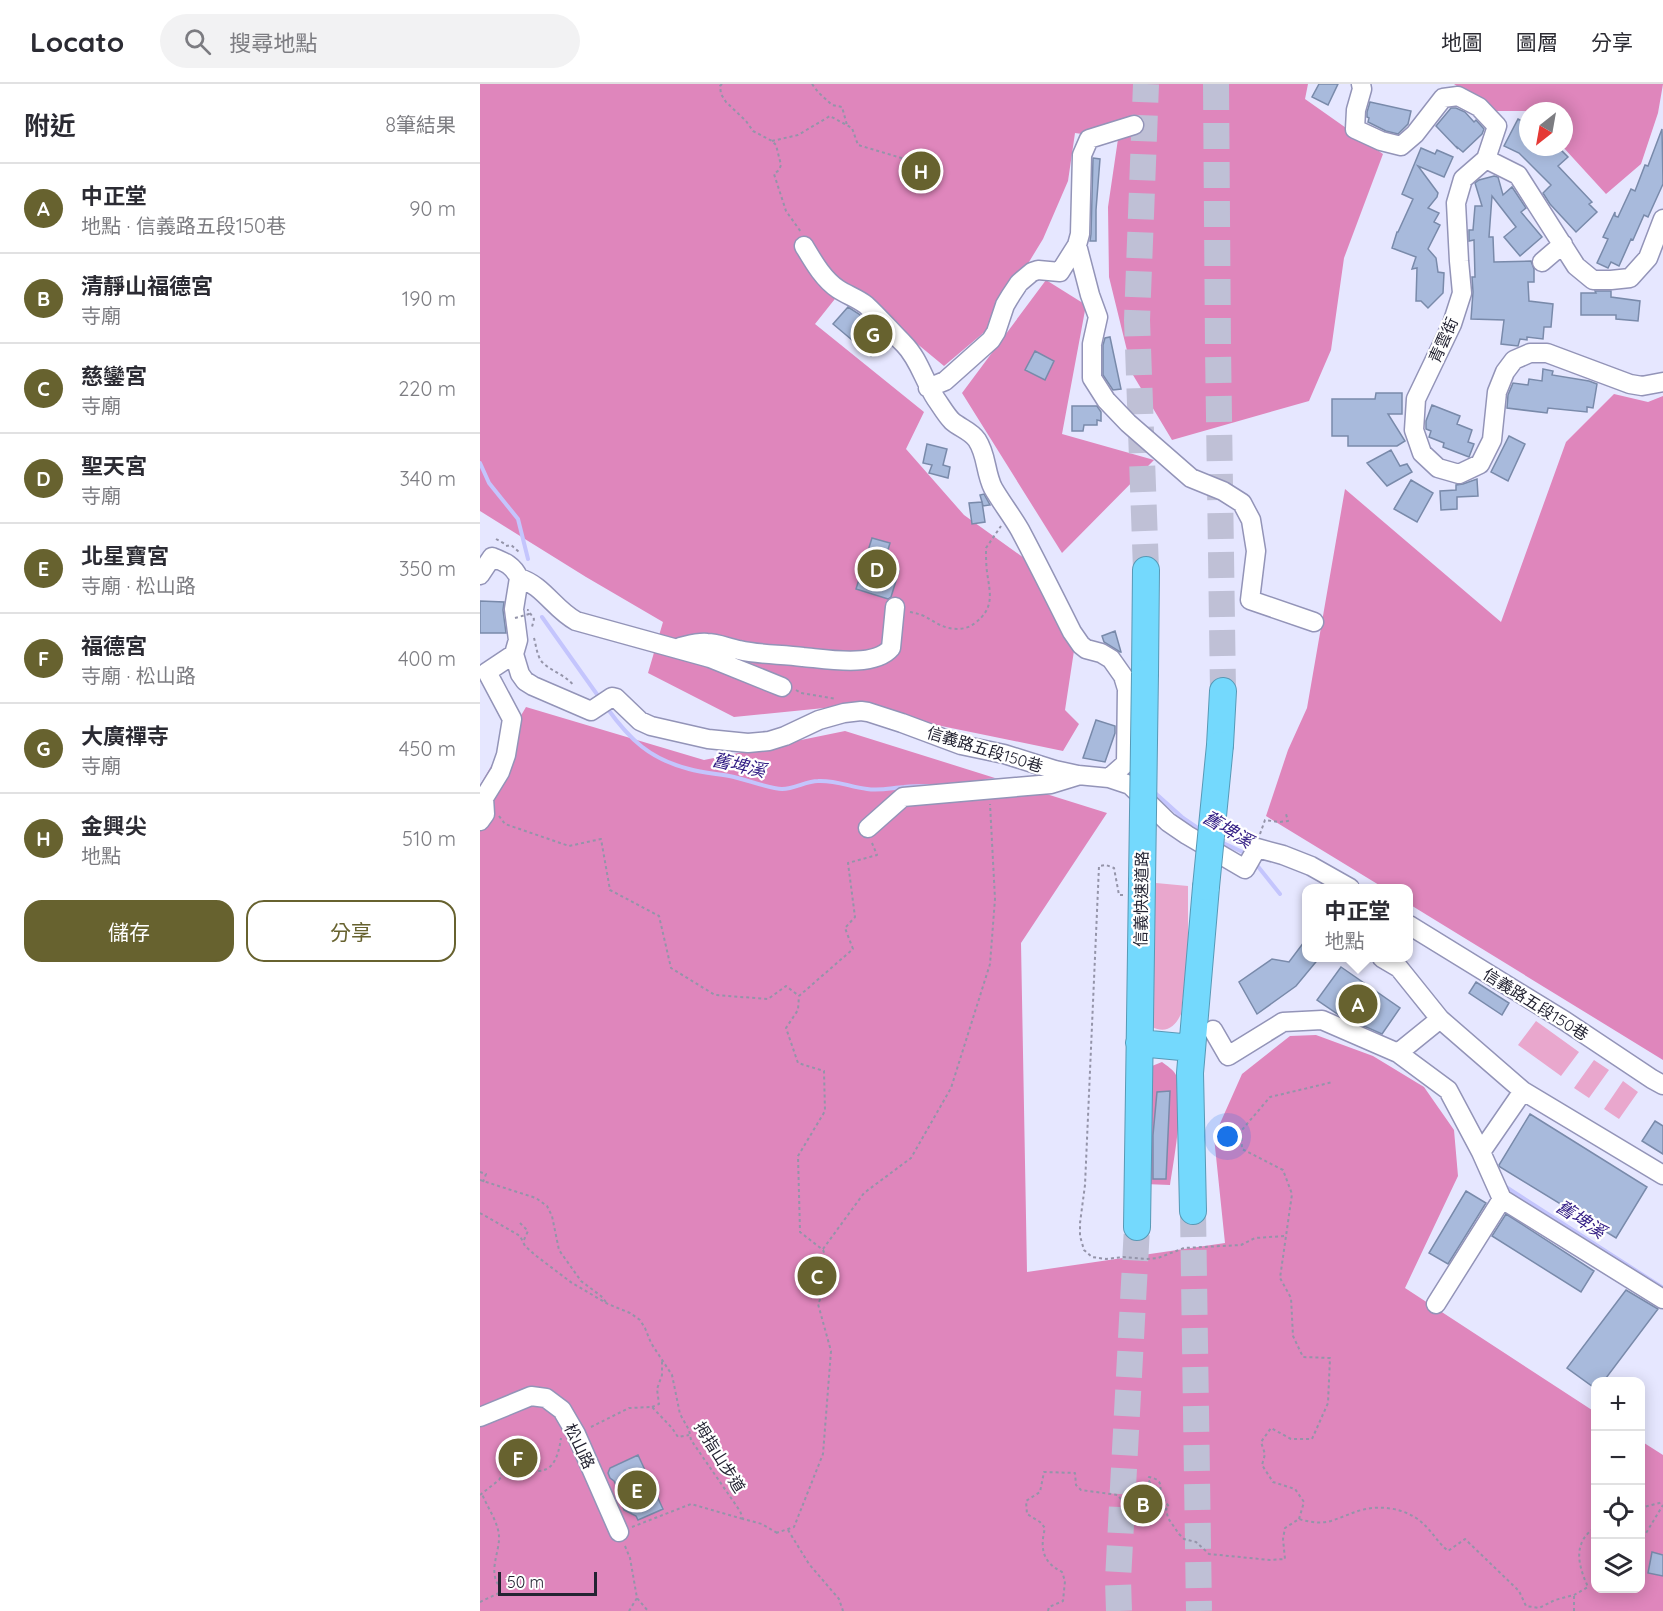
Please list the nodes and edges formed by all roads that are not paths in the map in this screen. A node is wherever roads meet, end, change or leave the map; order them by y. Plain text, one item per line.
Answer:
1 (1361, 84) edge
2 (1134, 125) dead end
3 (1486, 159) junction
4 (1663, 219) edge
5 (1563, 244) junction
6 (1077, 245) junction
7 (804, 246) road end
8 (1542, 262) dead end
9 (1663, 382) edge
10 (935, 385) junction
11 (1146, 570) tunnel mouth
12 (480, 575) edge
13 (519, 578) junction
14 (895, 607) road end
15 (1314, 622) dead end
16 (676, 648) junction
17 (514, 654) junction
18 (782, 687) road end
19 (1222, 692) tunnel mouth
20 (1078, 776) junction
21 (1109, 778) junction
22 (480, 821) edge
23 (868, 828) road end
24 (1343, 884) edge
25 (1413, 927) edge
26 (1390, 962) edge
27 (1440, 1019) junction
28 (1213, 1030) dead end
29 (1139, 1043) junction
30 (1192, 1048) junction
31 (1398, 1053) junction
32 (1663, 1085) edge
33 (1523, 1091) junction
34 (1481, 1152) junction
35 (1663, 1176) edge
36 (1502, 1199) junction
37 (1193, 1211) tunnel mouth
38 (1137, 1227) tunnel mouth
39 (1663, 1299) edge
40 (1436, 1304) dead end
41 (480, 1417) edge
42 (619, 1532) road end

1 - 3 street
2 - 6 street
3 - 5 street
3 - 9 street, 青雲街
4 - 5 street
5 - 8 street
6 - 10 street
6 - 15 street
7 - 10 street
10 - 21 street
11 - 29 highway, 信義快速道路, bridge
12 - 13 street
13 - 16 street
13 - 17 street, 信義路五段150巷
14 - 16 street
16 - 18 street
17 - 20 street, 信義路五段150巷
17 - 22 street
19 - 30 highway, bridge
20 - 21 street, 信義路五段150巷
20 - 23 street
21 - 24 street, 信義路五段150巷
25 - 32 street, 信義路五段150巷
26 - 27 street
27 - 31 street
27 - 33 street
28 - 31 street
29 - 30 highway
29 - 38 highway, 信義快速道路
30 - 37 highway
31 - 34 street
33 - 34 street
33 - 35 street
34 - 36 street
36 - 39 street
36 - 40 street
41 - 42 street, 松山路

